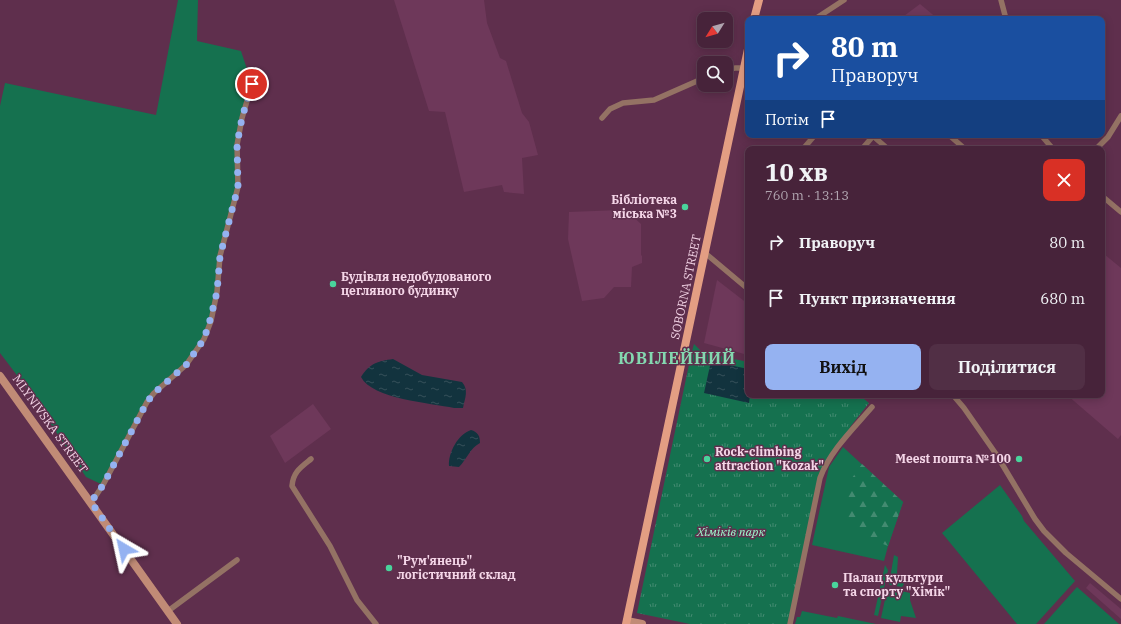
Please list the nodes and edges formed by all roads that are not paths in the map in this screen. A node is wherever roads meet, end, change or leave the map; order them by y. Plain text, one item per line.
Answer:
1 (759, 0) edge
2 (844, 0) edge
3 (1001, 0) edge
4 (755, 16) edge
5 (820, 16) edge
6 (1005, 16) edge
7 (745, 64) edge
8 (733, 68) edge
9 (744, 68) junction
10 (697, 81) edge
11 (252, 84) dead end
12 (1121, 116) edge
13 (602, 118) dead end
14 (812, 138) edge
15 (872, 138) edge
16 (876, 138) edge
17 (953, 138) edge
18 (1044, 138) edge
19 (806, 146) edge
20 (865, 146) edge
21 (885, 146) edge
22 (962, 146) edge
23 (1050, 146) edge
24 (1099, 146) edge
25 (1105, 199) edge
26 (1121, 212) edge
27 (705, 253) junction
28 (745, 286) edge
29 (0, 376) edge
30 (956, 398) edge
31 (872, 407) dead end
32 (311, 459) dead end
33 (91, 502) junction
34 (237, 560) dead end
35 (1121, 599) edge
36 (168, 611) junction
37 (626, 622) edge
38 (177, 624) edge
39 (376, 624) edge
40 (642, 624) edge
41 (790, 624) edge

1 - 4 main road
2 - 5 street
3 - 6 street
7 - 9 main road, SOBORNA STREET
8 - 9 street
9 - 27 main road, SOBORNA STREET
10 - 13 street
11 - 33 street
12 - 24 street
14 - 19 street
15 - 20 street
16 - 21 street
17 - 22 street
18 - 23 street
25 - 26 street
27 - 28 street
27 - 37 main road, SOBORNA STREET
29 - 33 main road, MLYNIVSKA STREET
30 - 35 street
31 - 41 street
32 - 39 street
33 - 36 main road, MLYNIVSKA STREET
34 - 36 street
36 - 38 main road, MLYNIVSKA STREET
37 - 40 main road

